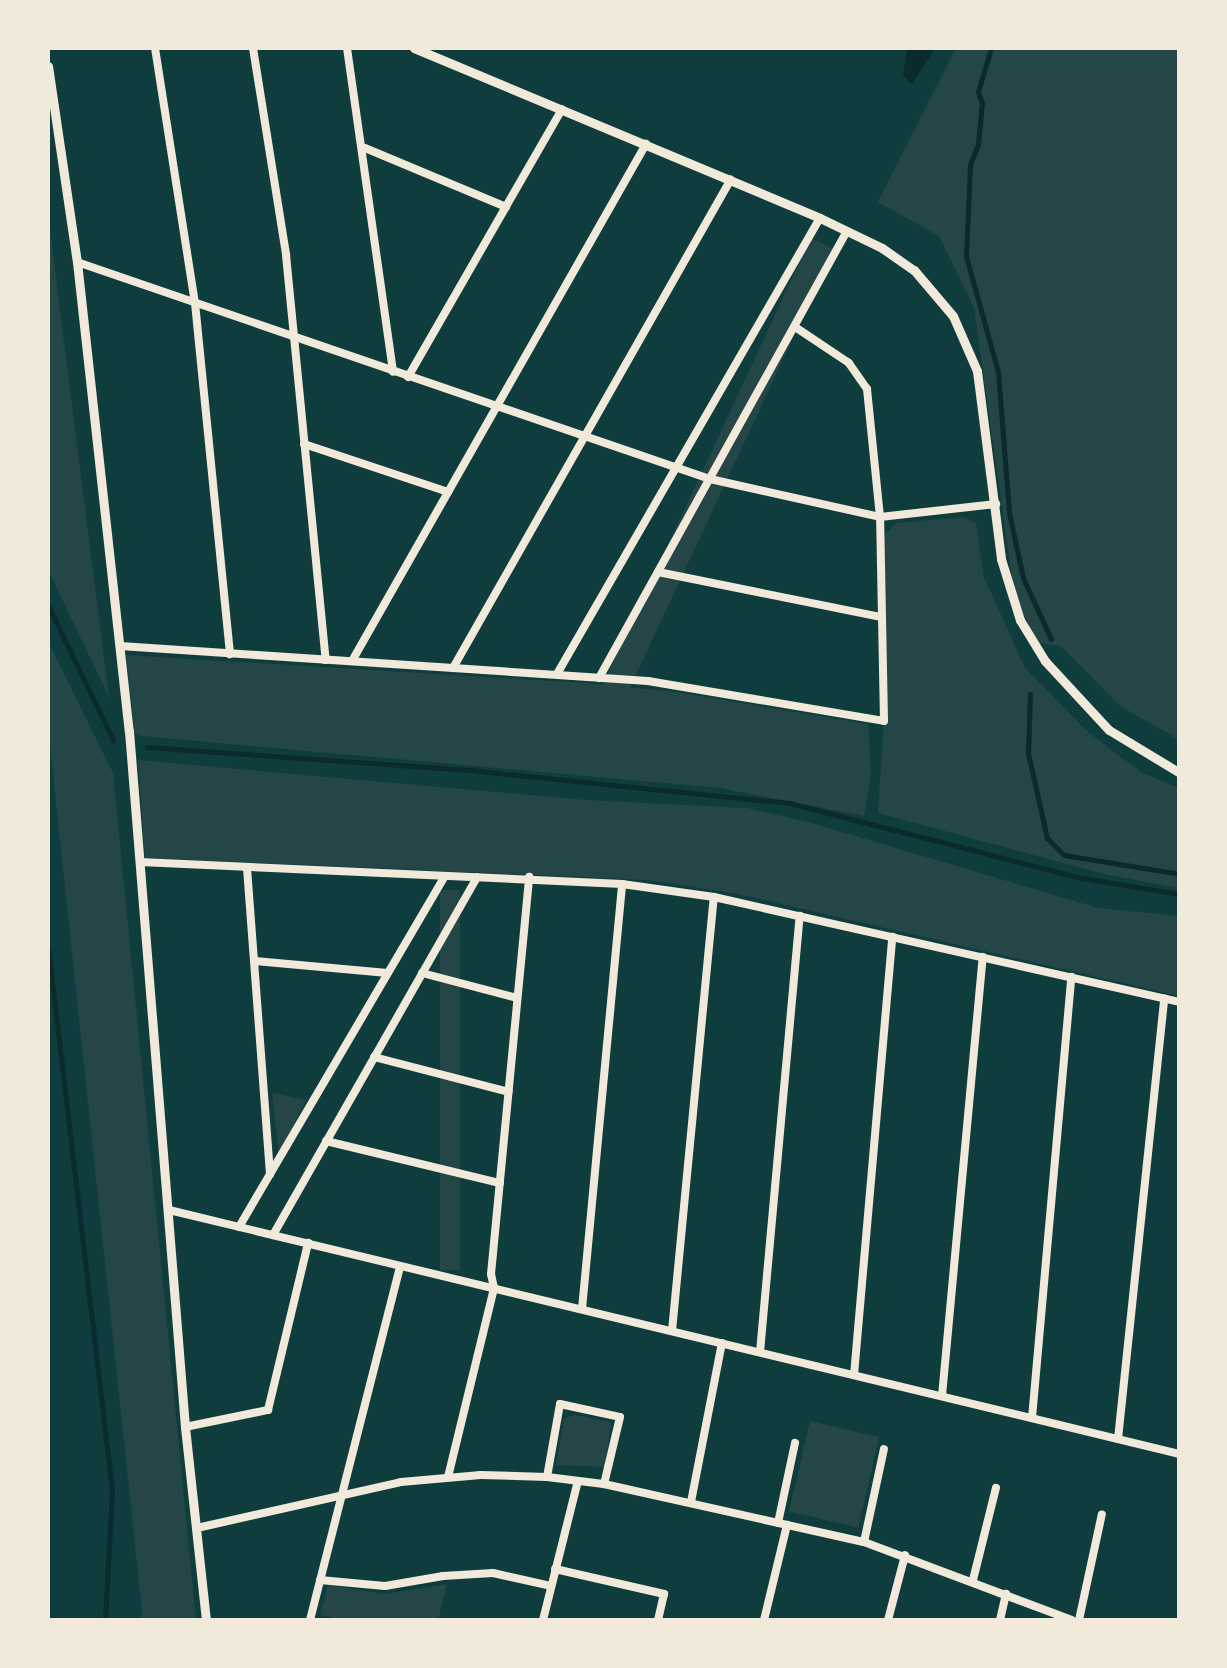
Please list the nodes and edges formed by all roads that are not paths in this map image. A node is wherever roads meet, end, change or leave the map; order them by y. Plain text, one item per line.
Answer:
1 (154, 48) edge
2 (253, 48) edge
3 (348, 48) edge
4 (414, 48) edge
5 (48, 66) edge
6 (562, 109) junction
7 (646, 144) junction
8 (365, 148) junction
9 (730, 179) junction
10 (506, 207) junction
11 (820, 218) junction
12 (847, 231) junction
13 (77, 262) junction
14 (195, 303) junction
15 (795, 328) junction
16 (294, 337) junction
17 (393, 372) junction
18 (408, 377) junction
19 (496, 408) junction
20 (584, 438) junction
21 (304, 444) junction
22 (675, 470) junction
23 (710, 479) junction
24 (448, 492) junction
25 (996, 504) junction
26 (880, 517) junction
27 (658, 572) junction
28 (882, 617) junction
29 (120, 646) junction
30 (230, 654) junction
31 (326, 660) junction
32 (352, 661) junction
33 (453, 668) junction
34 (557, 674) junction
35 (599, 678) junction
36 (1180, 773) edge
37 (140, 862) junction
38 (247, 868) junction
39 (444, 877) junction
40 (477, 877) junction
41 (528, 877) junction
42 (622, 884) junction
43 (714, 896) junction
44 (800, 916) junction
45 (892, 937) junction
46 (983, 957) junction
47 (255, 961) junction
48 (386, 973) junction
49 (422, 974) junction
50 (1071, 977) junction
51 (517, 998) junction
52 (1164, 998) junction
53 (1180, 1002) edge
54 (374, 1056) junction
55 (508, 1092) junction
56 (326, 1141) junction
57 (270, 1174) junction
58 (500, 1183) junction
59 (169, 1210) junction
60 (239, 1227) junction
61 (272, 1235) junction
62 (308, 1244) junction
63 (400, 1266) junction
64 (494, 1288) junction
65 (582, 1309) junction
66 (672, 1331) junction
67 (722, 1343) junction
68 (760, 1352) junction
69 (854, 1375) junction
70 (942, 1396) junction
71 (1032, 1418) junction
72 (185, 1428) junction
73 (1118, 1439) junction
74 (795, 1443) dead end
75 (884, 1449) dead end
76 (1180, 1454) edge
77 (448, 1477) junction
78 (547, 1477) junction
79 (578, 1481) junction
80 (604, 1484) junction
81 (996, 1488) dead end
82 (341, 1494) junction
83 (691, 1502) junction
84 (1102, 1514) dead end
85 (782, 1524) junction
86 (197, 1528) junction
87 (864, 1542) junction
88 (905, 1555) junction
89 (556, 1570) junction
90 (320, 1580) junction
91 (973, 1580) junction
92 (552, 1586) junction
93 (1006, 1594) junction
94 (206, 1620) edge
95 (313, 1620) edge
96 (543, 1620) edge
97 (658, 1620) edge
98 (764, 1620) edge
99 (888, 1620) edge
100 (1000, 1620) edge
101 (1072, 1620) edge
102 (1079, 1620) edge

1 - 14 street
2 - 16 street
3 - 8 street
4 - 6 street
5 - 13 street
6 - 7 street
6 - 10 street
7 - 9 street
7 - 19 street
8 - 10 street
8 - 17 street
9 - 11 street
9 - 20 street
10 - 18 street
11 - 12 street
11 - 22 street
12 - 15 street
12 - 25 street
13 - 14 street
13 - 29 street
14 - 16 street
14 - 30 street
15 - 23 street
15 - 26 street
16 - 17 street
16 - 21 street
17 - 18 street
18 - 19 street
19 - 20 street
19 - 24 street
20 - 22 street
20 - 33 street
21 - 24 street
21 - 31 street
22 - 23 street
22 - 34 street
23 - 26 street
23 - 27 street
24 - 32 street
25 - 26 street
25 - 36 street
26 - 28 street
27 - 28 street
27 - 35 street
28 - 35 street
29 - 30 street
29 - 37 street
30 - 31 street
31 - 32 street
32 - 33 street
33 - 34 street
34 - 35 street
37 - 38 street
37 - 59 street
38 - 39 street
38 - 47 street
39 - 40 street
39 - 48 street
40 - 41 street
40 - 49 street
41 - 42 street
41 - 51 street
42 - 43 street
42 - 65 street
43 - 44 street
43 - 66 street
44 - 45 street
44 - 68 street
45 - 46 street
45 - 69 street
46 - 50 street
46 - 70 street
47 - 48 street
47 - 57 street
48 - 57 street
49 - 51 street
49 - 54 street
50 - 52 street
50 - 71 street
51 - 55 street
52 - 53 street
52 - 73 street
54 - 55 street
54 - 56 street
55 - 58 street
56 - 58 street
56 - 61 street
57 - 60 street
58 - 64 street
59 - 60 street
59 - 72 street
60 - 61 street
61 - 62 street
62 - 63 street
62 - 72 street
63 - 64 street
63 - 82 street
64 - 65 street
64 - 77 street
65 - 66 street
66 - 67 street
67 - 68 street
67 - 83 street
68 - 69 street
69 - 70 street
70 - 71 street
71 - 73 street
72 - 86 street
73 - 76 street
74 - 85 street
75 - 87 street
77 - 78 street
77 - 82 street
78 - 79 street
78 - 80 street
79 - 80 street
79 - 89 street
80 - 83 street
81 - 91 street
82 - 86 street
82 - 90 street
83 - 85 street
84 - 102 street
85 - 87 street
85 - 98 street
86 - 94 street
87 - 88 street
88 - 91 street
88 - 99 street
89 - 92 street
89 - 97 street
90 - 92 street
90 - 95 street
91 - 93 street
92 - 96 street
93 - 100 street
93 - 101 street

